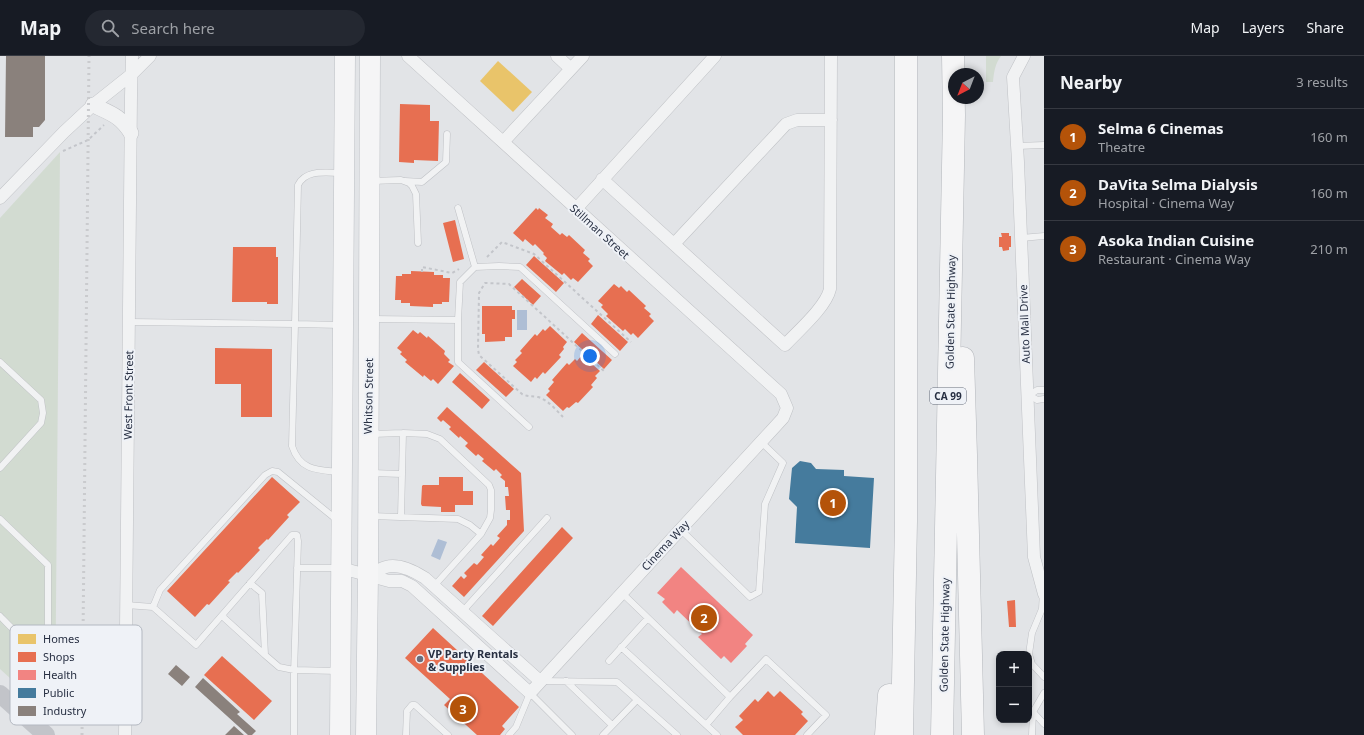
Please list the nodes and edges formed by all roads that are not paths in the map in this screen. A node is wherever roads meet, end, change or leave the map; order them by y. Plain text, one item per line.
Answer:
1 (132, 56) edge
2 (150, 56) edge
3 (345, 56) edge
4 (370, 56) edge
5 (408, 56) edge
6 (557, 56) edge
7 (583, 56) edge
8 (715, 56) edge
9 (831, 56) edge
10 (906, 56) edge
11 (953, 56) edge
12 (1024, 56) edge
13 (571, 69) junction
14 (132, 74) junction
15 (93, 105) junction
16 (954, 115) junction
17 (831, 120) junction
18 (131, 133) junction
19 (447, 134) dead end
20 (503, 142) junction
21 (1044, 145) edge
22 (1017, 146) junction
23 (344, 173) junction
24 (602, 179) junction
25 (401, 180) junction
26 (370, 181) junction
27 (0, 198) edge
28 (458, 208) dead end
29 (576, 209) junction
30 (1044, 236) edge
31 (1021, 238) junction
32 (418, 243) dead end
33 (674, 244) junction
34 (475, 267) junction
35 (369, 270) junction
36 (369, 319) junction
37 (458, 320) junction
38 (129, 322) junction
39 (295, 324) junction
40 (343, 325) junction
41 (615, 354) dead end
42 (0, 362) edge
43 (1044, 390) edge
44 (1029, 395) junction
45 (1044, 399) edge
46 (788, 408) joint
47 (529, 427) dead end
48 (403, 433) junction
49 (368, 434) junction
50 (761, 442) junction
51 (0, 468) edge
52 (342, 472) junction
53 (368, 473) junction
54 (402, 474) junction
55 (368, 516) junction
56 (401, 516) junction
57 (547, 518) dead end
58 (0, 519) edge
59 (906, 521) junction
60 (342, 524) junction
61 (680, 529) junction
62 (480, 534) junction
63 (297, 568) junction
64 (341, 568) junction
65 (1041, 571) edge
66 (368, 575) junction
67 (250, 583) junction
68 (434, 586) junction
69 (1043, 592) edge
70 (622, 593) junction
71 (126, 605) junction
72 (152, 607) junction
73 (462, 612) junction
74 (0, 616) edge
75 (222, 616) junction
76 (648, 618) junction
77 (10, 625) edge
78 (48, 625) edge
79 (126, 625) edge
80 (621, 647) junction
81 (265, 655) junction
82 (609, 661) dead end
83 (294, 670) junction
84 (1044, 677) edge
85 (340, 680) junction
86 (540, 681) junction
87 (566, 682) junction
88 (530, 693) junction
89 (0, 694) edge
90 (1044, 694) edge
91 (730, 697) junction
92 (637, 700) junction
93 (10, 703) edge
94 (1033, 712) junction
95 (1044, 724) edge
96 (35, 725) edge
97 (125, 725) edge
98 (612, 725) junction
99 (706, 725) junction
100 (46, 735) edge
101 (125, 735) edge
102 (294, 735) edge
103 (340, 735) edge
104 (351, 735) edge
105 (366, 735) edge
106 (406, 735) edge
107 (448, 735) edge
108 (509, 735) edge
109 (572, 735) edge
110 (603, 735) edge
111 (677, 735) edge
112 (717, 735) edge
113 (807, 735) edge
114 (886, 735) edge
115 (902, 735) edge
116 (942, 735) edge
117 (973, 735) edge
118 (1032, 735) edge

1 - 14 street, West Front Street
2 - 14 street
3 - 23 main road
4 - 26 main road, Whitson Street
5 - 20 street, Stillman Street
6 - 13 street
7 - 13 street
8 - 24 street
9 - 17 street
10 - 59 highway
11 - 16 highway, Golden State Highway / CA 99
12 - 22 street, Auto Mall Drive
13 - 20 street
14 - 15 street
14 - 18 street, West Front Street
15 - 18 street
15 - 27 street
16 - 116 highway, Golden State Highway / CA 99
16 - 117 highway
17 - 33 street
17 - 33 street
18 - 38 street, West Front Street
19 - 25 lane
20 - 29 street, Stillman Street
21 - 22 lane
22 - 31 street, Auto Mall Drive
23 - 35 main road
23 - 39 lane
23 - 40 main road
24 - 29 street
24 - 33 street
25 - 26 lane
25 - 32 lane
26 - 35 main road, Whitson Street
28 - 34 lane
29 - 46 street, Stillman Street
30 - 31 lane
31 - 44 street, Auto Mall Drive
34 - 37 lane
34 - 41 lane
35 - 36 main road, Whitson Street
36 - 37 lane
36 - 49 main road, Whitson Street
37 - 47 lane
38 - 39 lane
38 - 71 street, West Front Street
39 - 40 lane
39 - 52 lane
40 - 49 main road
40 - 52 main road
42 - 51 lane
43 - 44 lane
44 - 45 lane
44 - 65 street, Auto Mall Drive
46 - 50 street, Cinema Way
48 - 49 lane
48 - 54 lane
48 - 62 lane
49 - 53 main road, Whitson Street
50 - 61 street, Cinema Way
50 - 61 lane
52 - 60 main road
53 - 54 lane
53 - 55 main road, Whitson Street
54 - 56 lane
55 - 56 lane
55 - 66 main road, Whitson Street
56 - 62 lane
57 - 73 lane
58 - 78 lane
59 - 114 highway
59 - 115 highway
60 - 64 main road
60 - 72 lane
61 - 70 street, Cinema Way
62 - 68 lane
63 - 64 lane
63 - 67 lane
63 - 83 lane
64 - 66 street
64 - 85 main road
65 - 69 street, Auto Mall Drive
66 - 68 street
66 - 88 street
66 - 105 main road, Whitson Street
67 - 75 lane
67 - 81 lane
68 - 73 street
69 - 84 lane
70 - 76 lane
70 - 86 street, Cinema Way
71 - 72 lane
71 - 79 street, West Front Street
72 - 75 lane
73 - 86 street
74 - 77 lane
75 - 81 lane
76 - 80 lane
76 - 91 lane
80 - 82 lane
80 - 99 lane
81 - 83 lane
83 - 85 lane
83 - 102 lane
85 - 103 main road
85 - 104 main road
86 - 87 lane
86 - 88 street, Cinema Way
87 - 92 lane
87 - 98 lane
88 - 108 lane
88 - 109 lane
89 - 93 main road
90 - 94 lane
91 - 99 lane
91 - 113 lane
92 - 98 lane
92 - 111 lane
94 - 95 lane
94 - 118 lane
96 - 100 main road
97 - 101 street, West Front Street
98 - 110 lane
99 - 112 lane
106 - 107 lane

